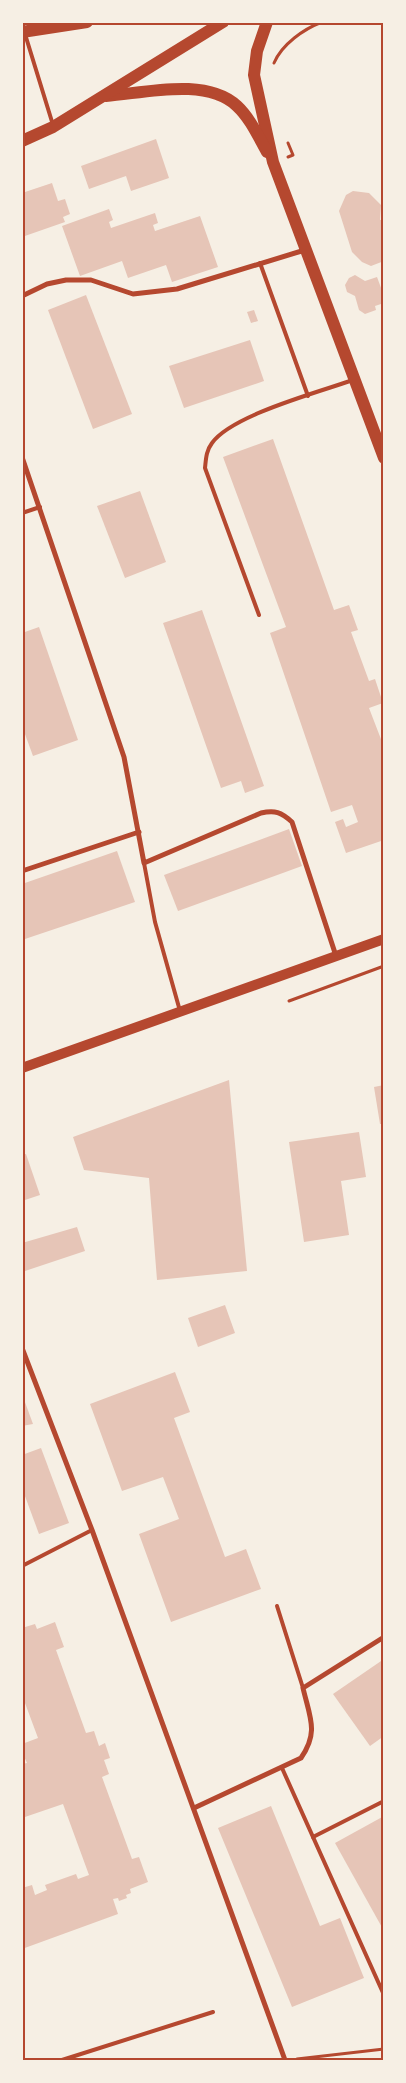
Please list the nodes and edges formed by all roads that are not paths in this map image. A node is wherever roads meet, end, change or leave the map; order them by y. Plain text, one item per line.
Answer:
1 (223, 22) edge
2 (268, 22) edge
3 (80, 23) edge
4 (23, 32) edge
5 (103, 96) junction
6 (53, 127) junction
7 (22, 140) edge
8 (273, 162) junction
9 (306, 250) junction
10 (260, 264) junction
11 (22, 296) edge
12 (355, 380) junction
13 (308, 396) junction
14 (381, 447) edge
15 (22, 457) edge
16 (384, 458) edge
17 (40, 507) junction
18 (22, 513) edge
19 (259, 615) dead end
20 (139, 832) junction
21 (144, 863) junction
22 (22, 872) edge
23 (384, 939) edge
24 (336, 956) junction
25 (180, 1012) junction
26 (22, 1068) edge
27 (22, 1348) edge
28 (92, 1530) junction
29 (22, 1566) edge
30 (277, 1606) dead end
31 (384, 1637) edge
32 (304, 1688) junction
33 (282, 1768) junction
34 (384, 1801) edge
35 (194, 1808) junction
36 (313, 1838) junction
37 (384, 1995) edge
38 (213, 2012) dead end
39 (62, 2060) edge
40 (285, 2060) edge

1 - 5 main road
2 - 8 main road
3 - 4 main road
4 - 6 lane
5 - 6 main road
5 - 8 main road
6 - 7 main road
8 - 9 main road
9 - 10 street
9 - 12 main road
10 - 11 street
10 - 13 lane
12 - 13 lane
12 - 14 main road
13 - 19 lane
14 - 16 main road
15 - 17 street
17 - 18 lane
17 - 20 street
20 - 21 street
20 - 22 street
21 - 24 street
21 - 25 lane
23 - 24 main road
24 - 25 main road
25 - 26 main road
27 - 28 street
28 - 29 lane
28 - 35 street
30 - 32 lane
31 - 32 street
32 - 33 street
33 - 35 street
33 - 36 lane
34 - 36 lane
35 - 40 street
36 - 37 lane
38 - 39 lane

